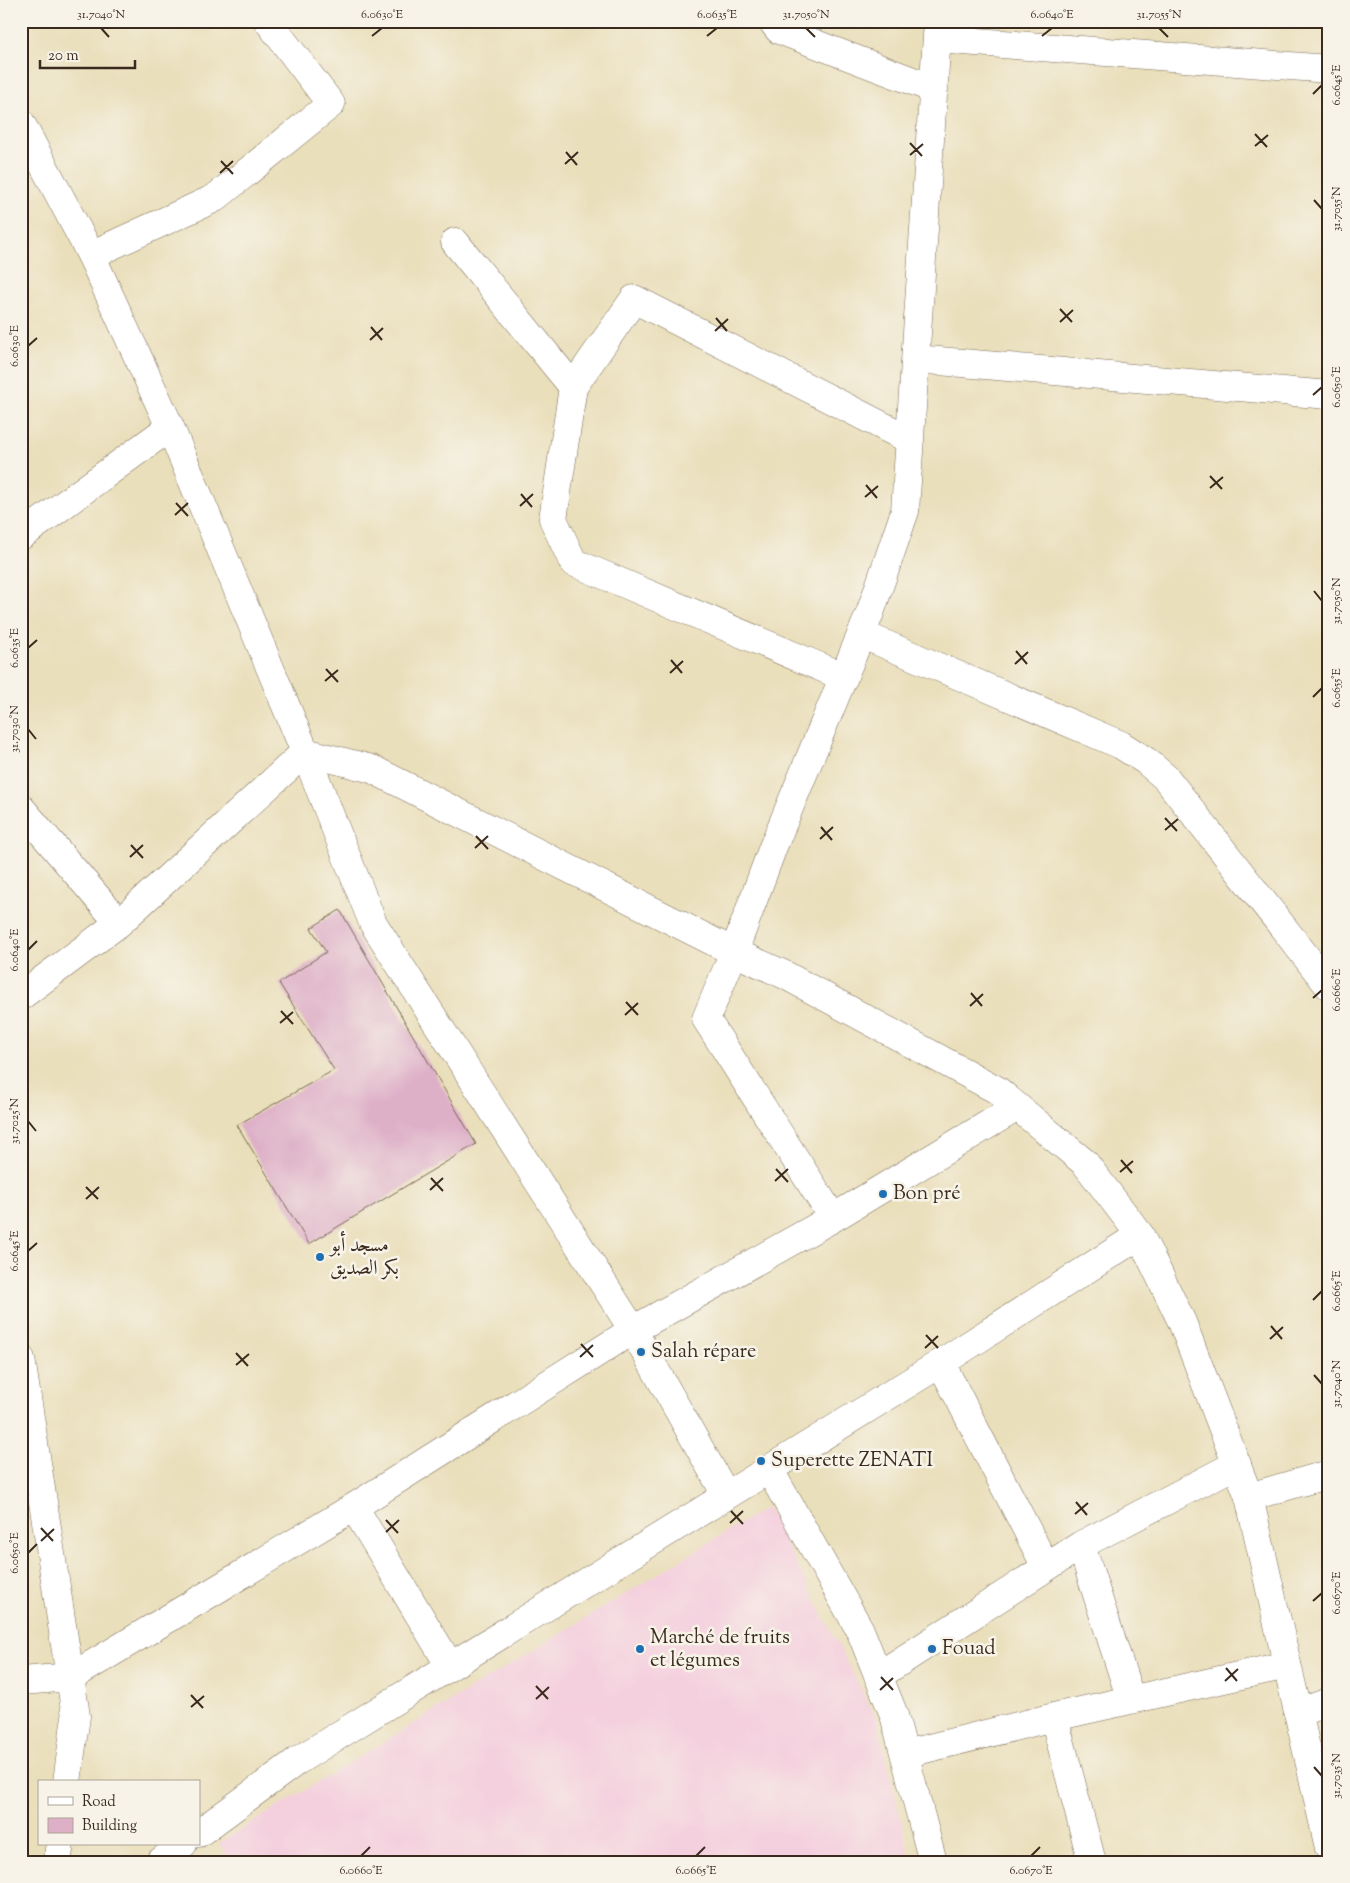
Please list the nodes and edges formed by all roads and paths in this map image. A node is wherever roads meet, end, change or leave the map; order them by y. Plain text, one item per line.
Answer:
1 (268, 21) edge
2 (772, 21) edge
3 (938, 30) edge
4 (1329, 69) edge
5 (934, 89) junction
6 (21, 123) edge
7 (455, 242) dead end
8 (91, 255) junction
9 (916, 359) junction
10 (573, 387) junction
11 (1329, 396) edge
12 (170, 427) junction
13 (910, 440) junction
14 (21, 536) edge
15 (861, 634) junction
16 (844, 677) junction
17 (305, 752) junction
18 (21, 808) edge
19 (119, 923) junction
20 (734, 952) junction
21 (1329, 986) edge
22 (21, 996) edge
23 (1017, 1107) junction
24 (833, 1218) junction
25 (1140, 1235) junction
26 (633, 1330) junction
27 (21, 1359) edge
28 (941, 1363) junction
29 (1237, 1464) junction
30 (769, 1469) junction
31 (1329, 1474) edge
32 (726, 1495) junction
33 (1249, 1497) junction
34 (354, 1507) junction
35 (1081, 1545) junction
36 (1046, 1567) junction
37 (1287, 1665) junction
38 (450, 1666) junction
39 (878, 1676) junction
40 (71, 1677) junction
41 (21, 1681) edge
42 (1131, 1700) junction
43 (1329, 1702) edge
44 (1298, 1714) junction
45 (1054, 1717) junction
46 (905, 1754) junction
47 (68, 1780) edge
48 (200, 1832) edge
49 (60, 1846) edge
50 (180, 1846) edge
51 (1329, 1848) edge
52 (57, 1862) edge
53 (160, 1862) edge
54 (933, 1862) edge
55 (1092, 1862) edge

1 - 8 street
2 - 5 street
3 - 4 street
3 - 5 street
5 - 9 street
6 - 8 street
7 - 10 street
8 - 12 street
9 - 11 street
9 - 13 street
10 - 13 street
10 - 16 street
12 - 14 street
12 - 17 street
13 - 15 street
15 - 16 street
15 - 21 street
16 - 20 street
17 - 19 street
17 - 20 street
17 - 26 street
18 - 19 street
19 - 22 street
20 - 23 street
20 - 24 street
23 - 24 street
23 - 25 street
24 - 26 street
25 - 28 street
25 - 29 street
26 - 32 street
26 - 34 street
27 - 40 street
28 - 30 street
28 - 36 street
29 - 33 street
29 - 35 street
30 - 32 street
30 - 39 street
31 - 33 street
32 - 38 street
33 - 37 street
34 - 38 street
34 - 40 street
35 - 36 street
35 - 42 street
36 - 39 street
37 - 42 street
37 - 44 street
38 - 48 street
39 - 46 street
40 - 41 street
40 - 47 street
42 - 45 street
43 - 44 street
44 - 51 street
45 - 46 street
45 - 55 street
46 - 54 street
49 - 52 street
50 - 53 street

